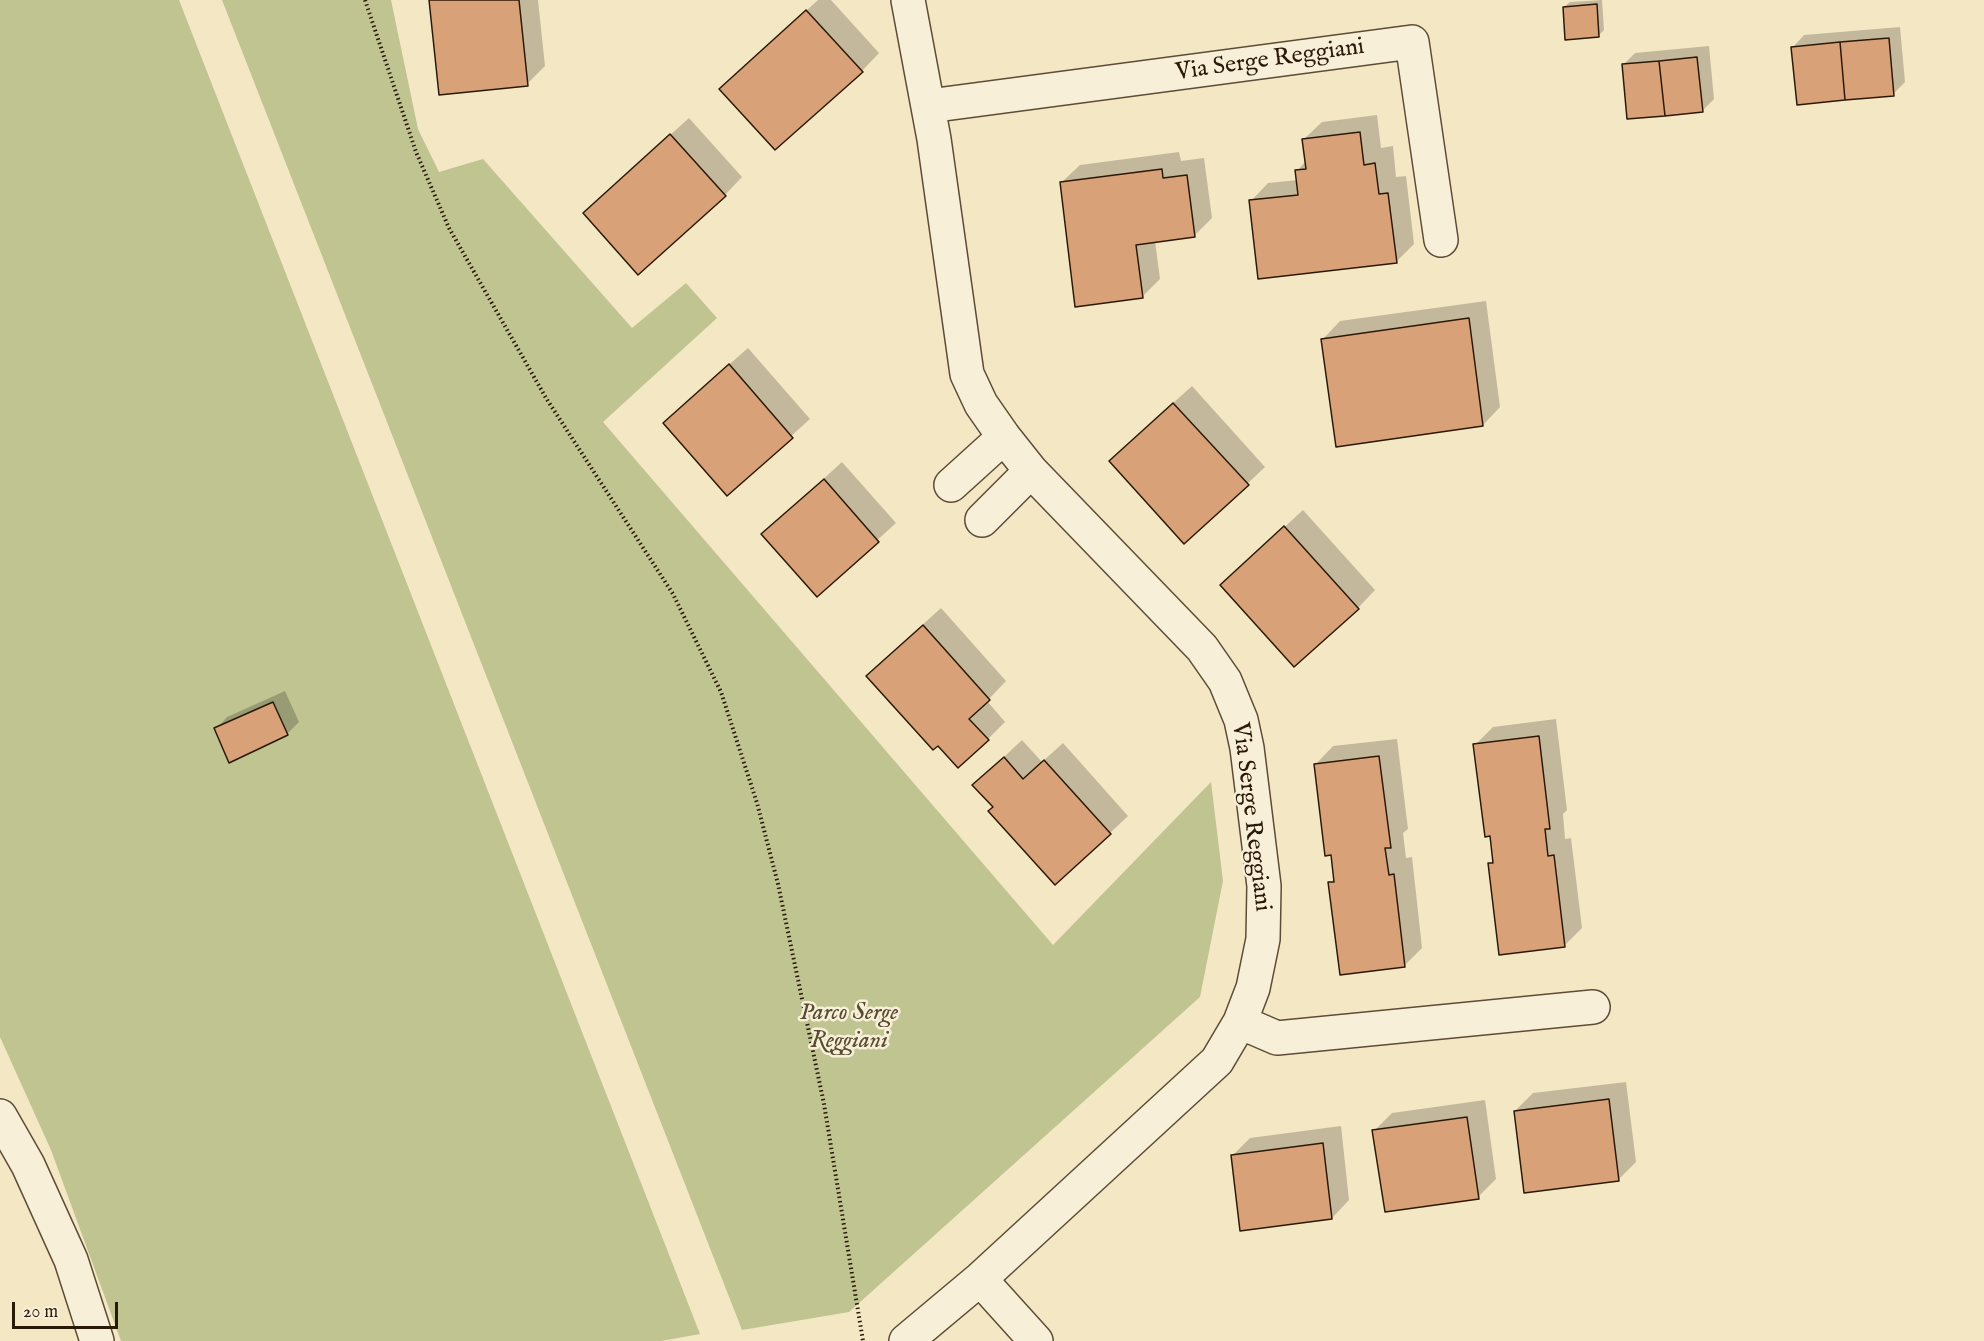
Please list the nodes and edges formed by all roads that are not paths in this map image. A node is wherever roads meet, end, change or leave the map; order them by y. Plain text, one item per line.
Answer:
1 (908, 0) edge
2 (929, 106) junction
3 (1441, 240) dead end
4 (1004, 437) junction
5 (1031, 471) junction
6 (951, 485) dead end
7 (982, 520) dead end
8 (1593, 1007) dead end
9 (1240, 1022) junction
10 (0, 1116) edge
11 (980, 1279) junction
12 (97, 1341) edge
13 (906, 1341) edge
14 (1036, 1341) edge

1 - 2 street, Via Serge Reggiani
2 - 3 street, Via Serge Reggiani
2 - 4 street, Via Serge Reggiani
4 - 5 street, Via Serge Reggiani
4 - 6 street
5 - 7 street
5 - 9 street, Via Serge Reggiani
8 - 9 street
9 - 11 street, Via Serge Reggiani
10 - 12 street
11 - 13 street, Via Serge Reggiani
11 - 14 street

